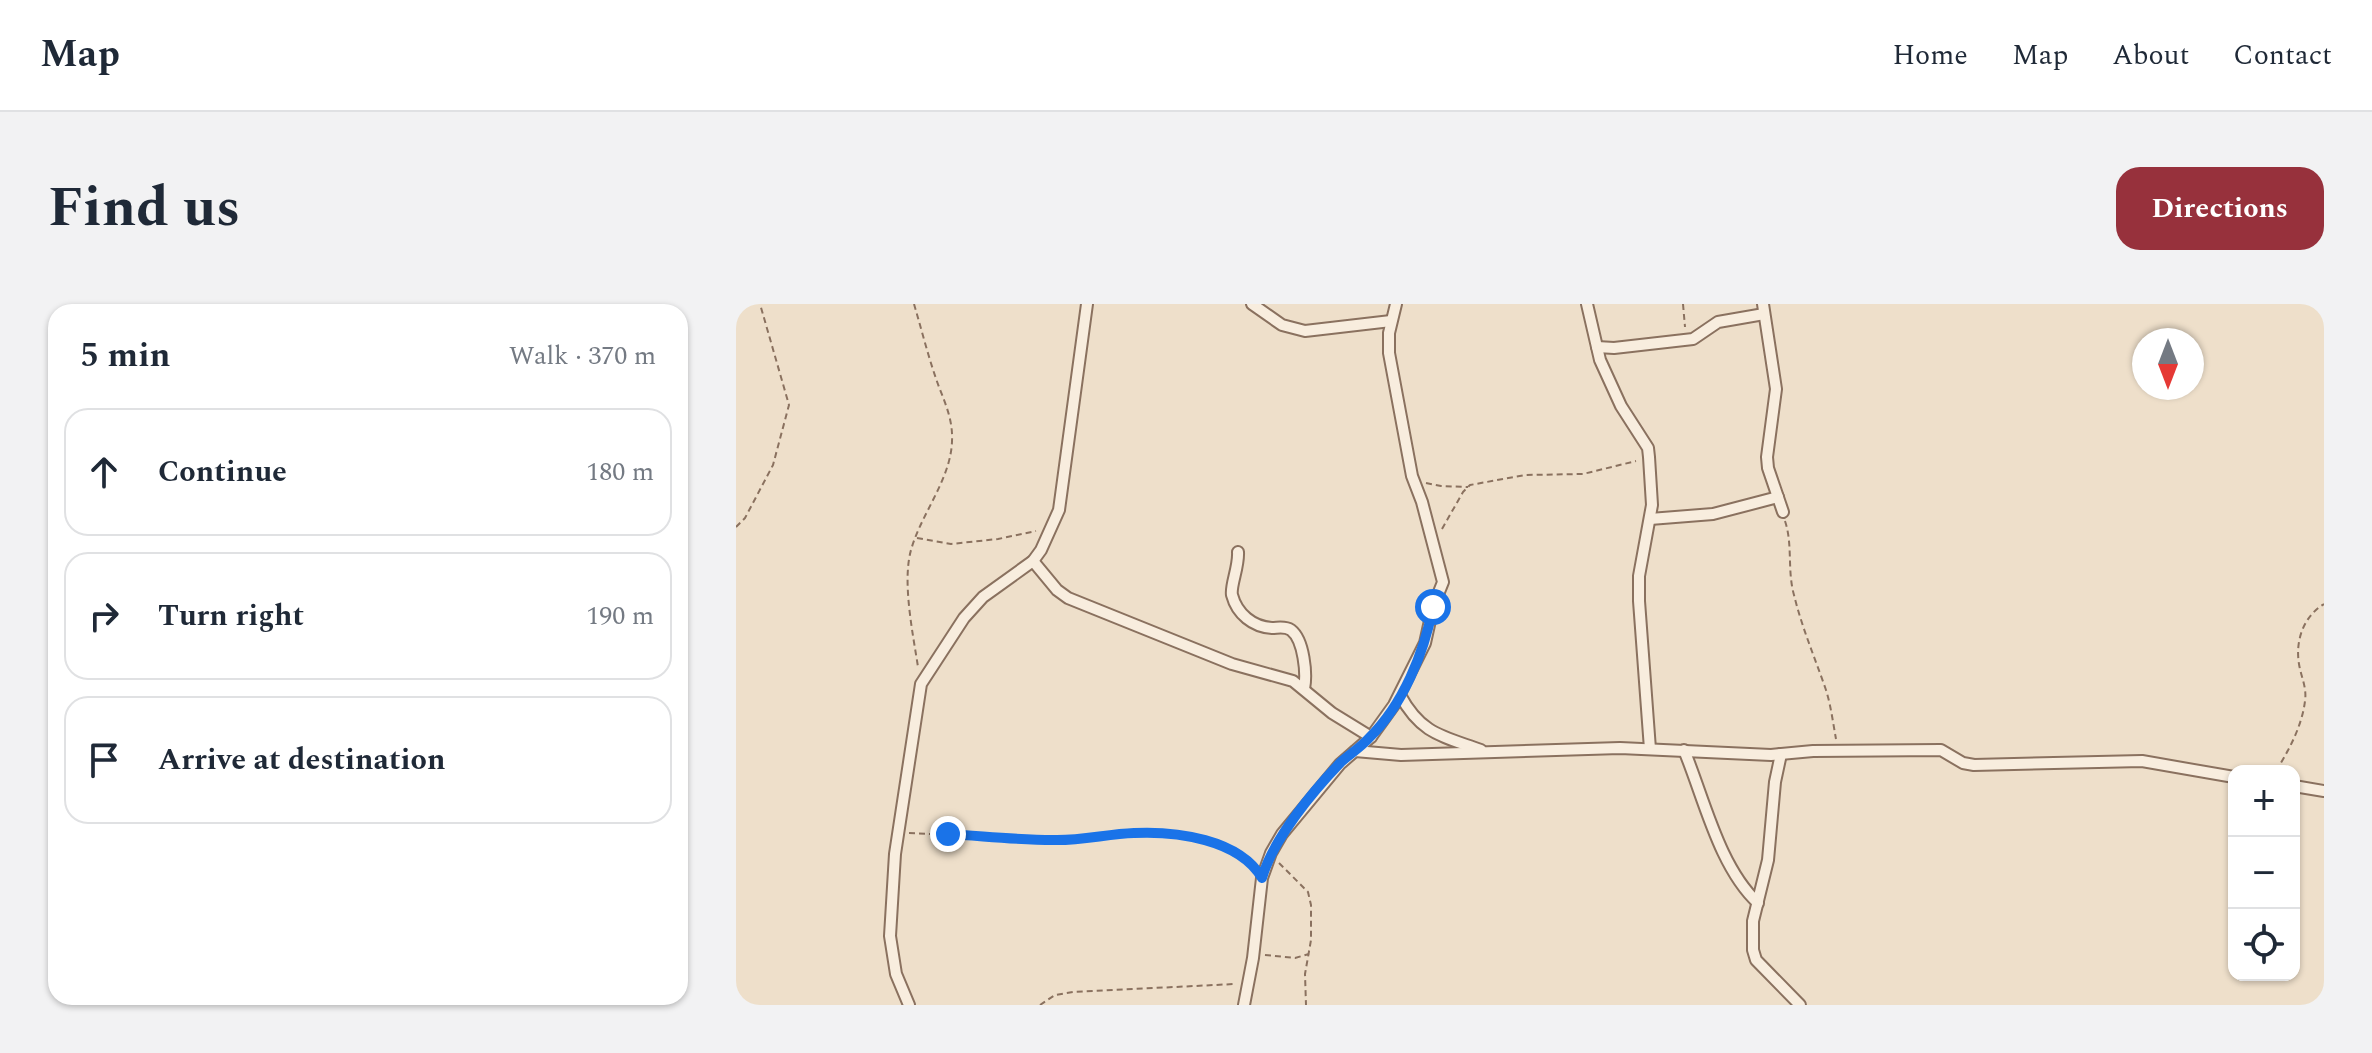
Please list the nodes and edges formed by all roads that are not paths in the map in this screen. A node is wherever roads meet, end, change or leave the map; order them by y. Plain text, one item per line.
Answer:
1 (1087, 304) edge
2 (1252, 304) edge
3 (1396, 304) edge
4 (1587, 304) edge
5 (1764, 309) edge
6 (1391, 321) junction
7 (1597, 347) junction
8 (1778, 497) junction
9 (1783, 512) road end
10 (1650, 519) junction
11 (1238, 552) dead end
12 (1033, 561) junction
13 (1304, 689) junction
14 (1400, 695) junction
15 (1371, 737) junction
16 (1650, 749) junction
17 (1684, 750) junction
18 (1355, 751) junction
19 (1486, 751) junction
20 (1781, 754) junction
21 (2228, 776) edge
22 (2300, 787) edge
23 (2324, 791) edge
24 (1758, 903) junction
25 (909, 1005) edge
26 (1244, 1005) edge
27 (1800, 1005) edge

1 - 12 street
2 - 6 street
3 - 6 street
4 - 7 street
5 - 7 street
5 - 8 street
6 - 14 street
7 - 10 street
8 - 9 street
8 - 10 street
10 - 16 street
11 - 13 street
12 - 13 street
12 - 25 street
13 - 15 street
14 - 15 street
14 - 19 street
15 - 18 street
16 - 17 street
16 - 19 street
17 - 20 street
17 - 24 street
18 - 19 street
18 - 26 street
20 - 21 street
20 - 24 street
22 - 23 street
24 - 27 street

